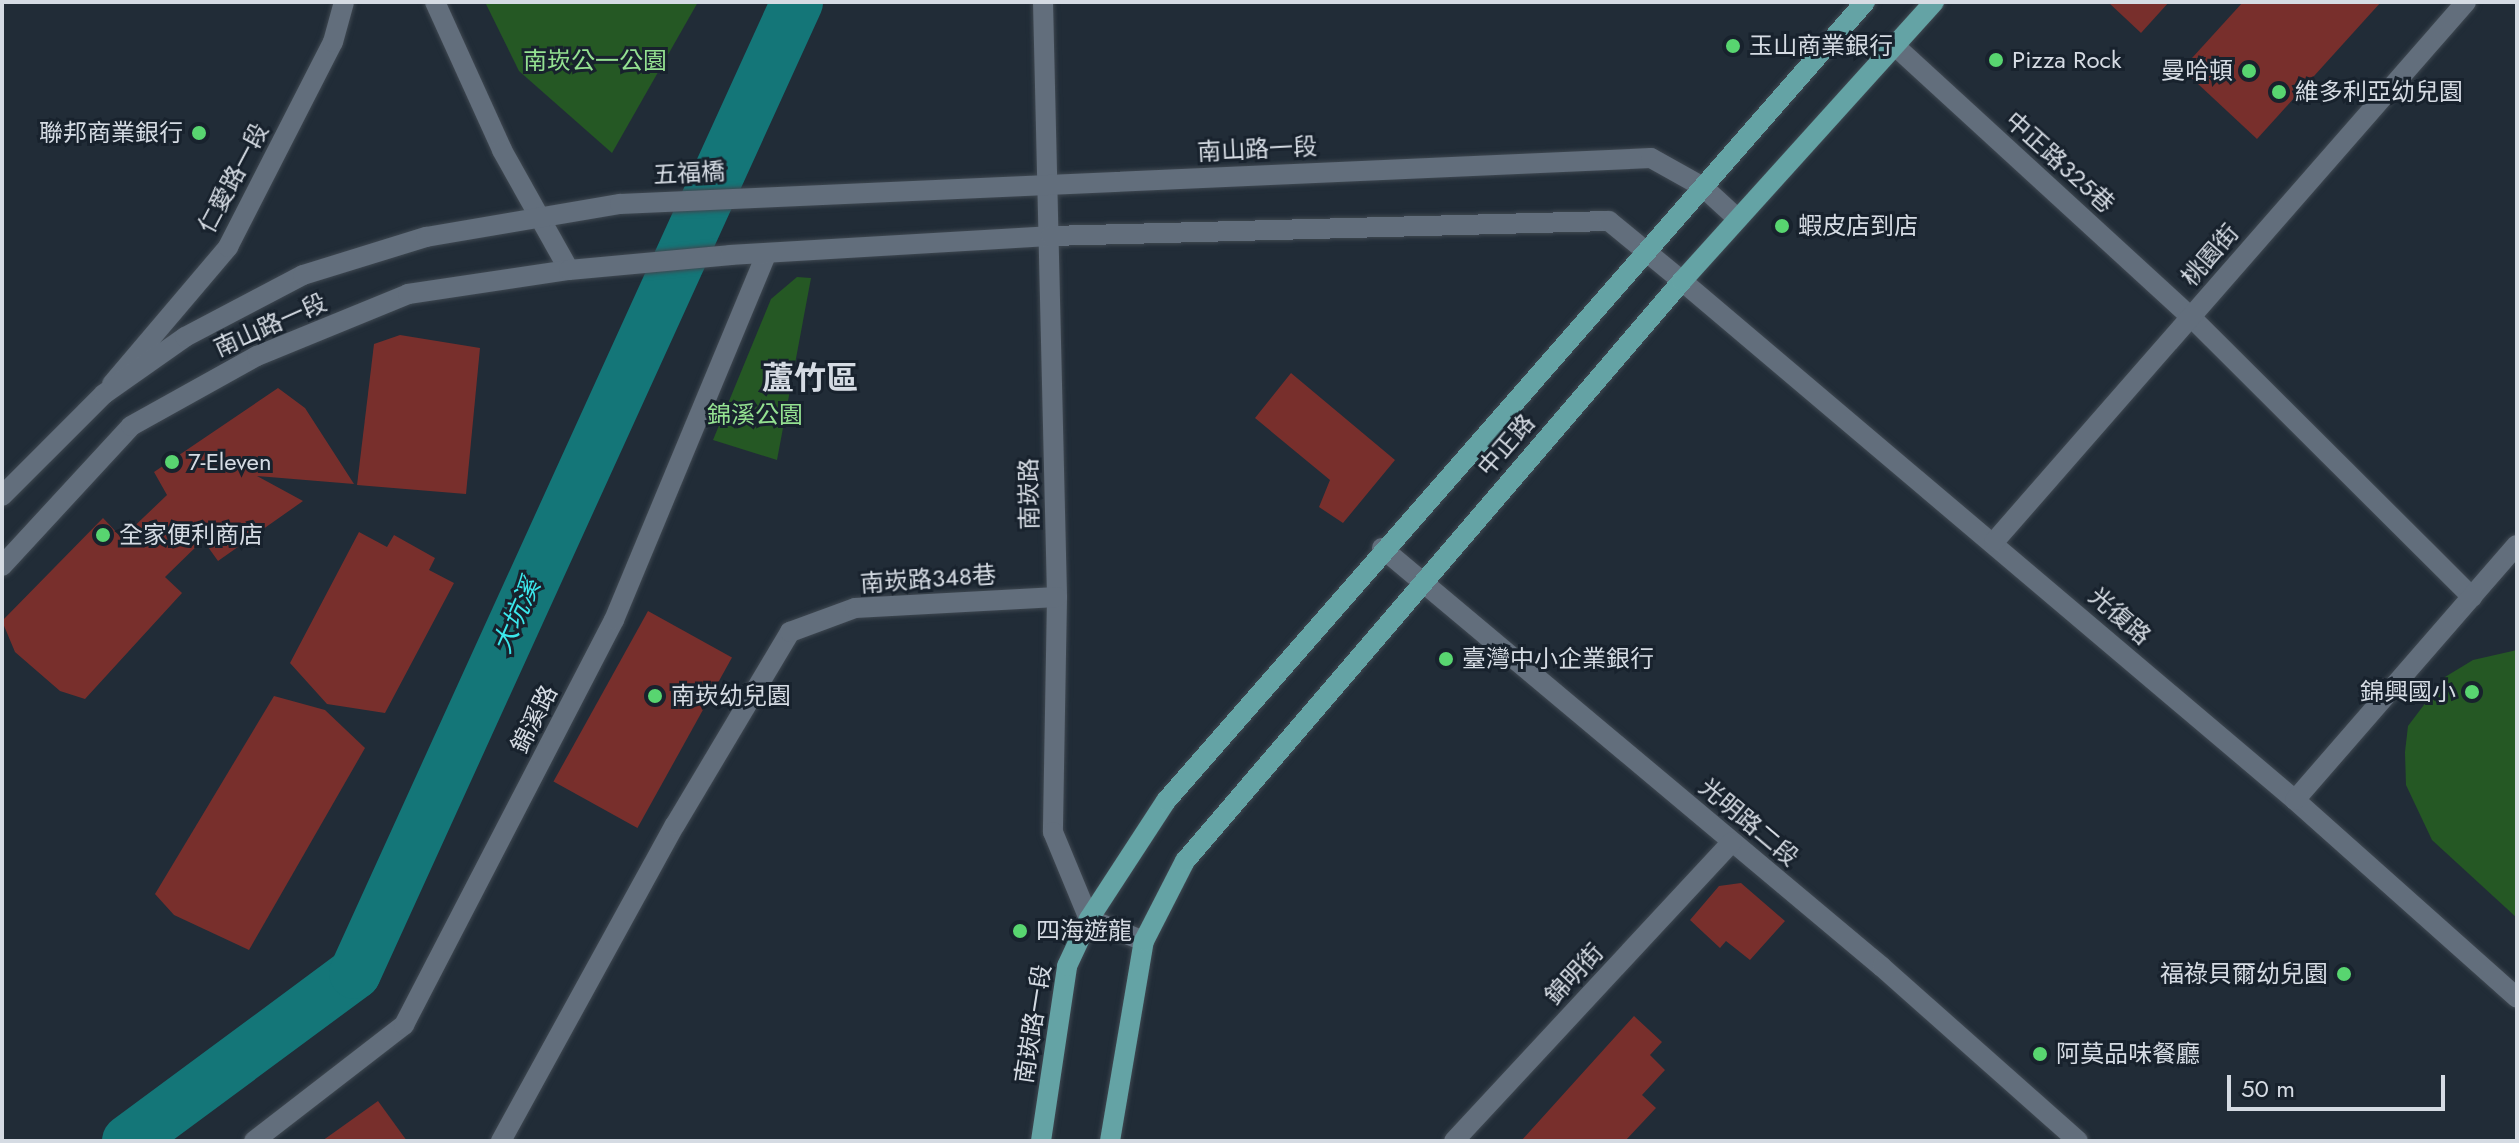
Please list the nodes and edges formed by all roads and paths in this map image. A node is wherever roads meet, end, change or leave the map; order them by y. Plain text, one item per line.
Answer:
1 (344, 2) edge
2 (435, 2) edge
3 (1043, 2) edge
4 (1865, 2) edge
5 (1934, 2) edge
6 (2466, 2) edge
7 (1895, 46) junction
8 (1049, 187) junction
9 (1703, 187) junction
10 (760, 195) joint
11 (620, 204) joint
12 (543, 217) junction
13 (1737, 218) junction
14 (1051, 236) junction
15 (1646, 251) junction
16 (766, 254) junction
17 (569, 270) junction
18 (1682, 281) junction
19 (2191, 317) junction
20 (104, 394) junction
21 (2, 496) edge
22 (1994, 542) junction
23 (2517, 545) edge
24 (1382, 548) junction
25 (2, 566) edge
26 (1421, 583) junction
27 (1057, 597) junction
28 (2472, 597) junction
29 (2295, 800) junction
30 (1732, 842) junction
31 (1089, 919) junction
32 (1144, 941) junction
33 (2517, 998) edge
34 (254, 1141) edge
35 (501, 1141) edge
36 (1041, 1141) edge
37 (1110, 1141) edge
38 (1454, 1141) edge
39 (2078, 1141) edge

1 - 20 street, 仁愛路一段
2 - 12 street
3 - 8 street, 南崁路
4 - 9 main road, 中正路
5 - 7 main road, 中正路
6 - 19 street, 桃園街
7 - 13 main road, 中正路
7 - 19 street, 中正路325巷
8 - 9 street, 南山路一段
8 - 10 street, 南山路一段
8 - 14 street, 南崁路
9 - 13 street, 南山路一段
9 - 15 main road, 中正路
10 - 11 street, 五福橋
11 - 12 street, 南山路一段
12 - 17 street
12 - 20 street, 南山路一段
13 - 18 main road, 中正路
14 - 15 street
14 - 16 street
14 - 27 street, 南崁路
15 - 18 street
15 - 24 main road, 中正路
16 - 17 street, 南山路一段
16 - 34 street, 錦溪路
17 - 25 street, 南山路一段
18 - 22 street, 光復路
18 - 26 main road, 中正路
19 - 22 street, 桃園街
19 - 28 street, 中正路325巷
20 - 21 street, 南山路一段
22 - 29 street, 光復路
23 - 28 street
24 - 26 street, 光明路二段
24 - 31 main road, 中正路
26 - 30 street, 光明路二段
26 - 32 main road, 中正路
27 - 31 street, 南崁路
27 - 35 street, 南崁路348巷
28 - 29 street
29 - 33 street, 光復路
30 - 38 street, 錦明街
30 - 39 street, 光明路二段
31 - 32 street
31 - 36 main road, 南崁路一段
32 - 37 main road

